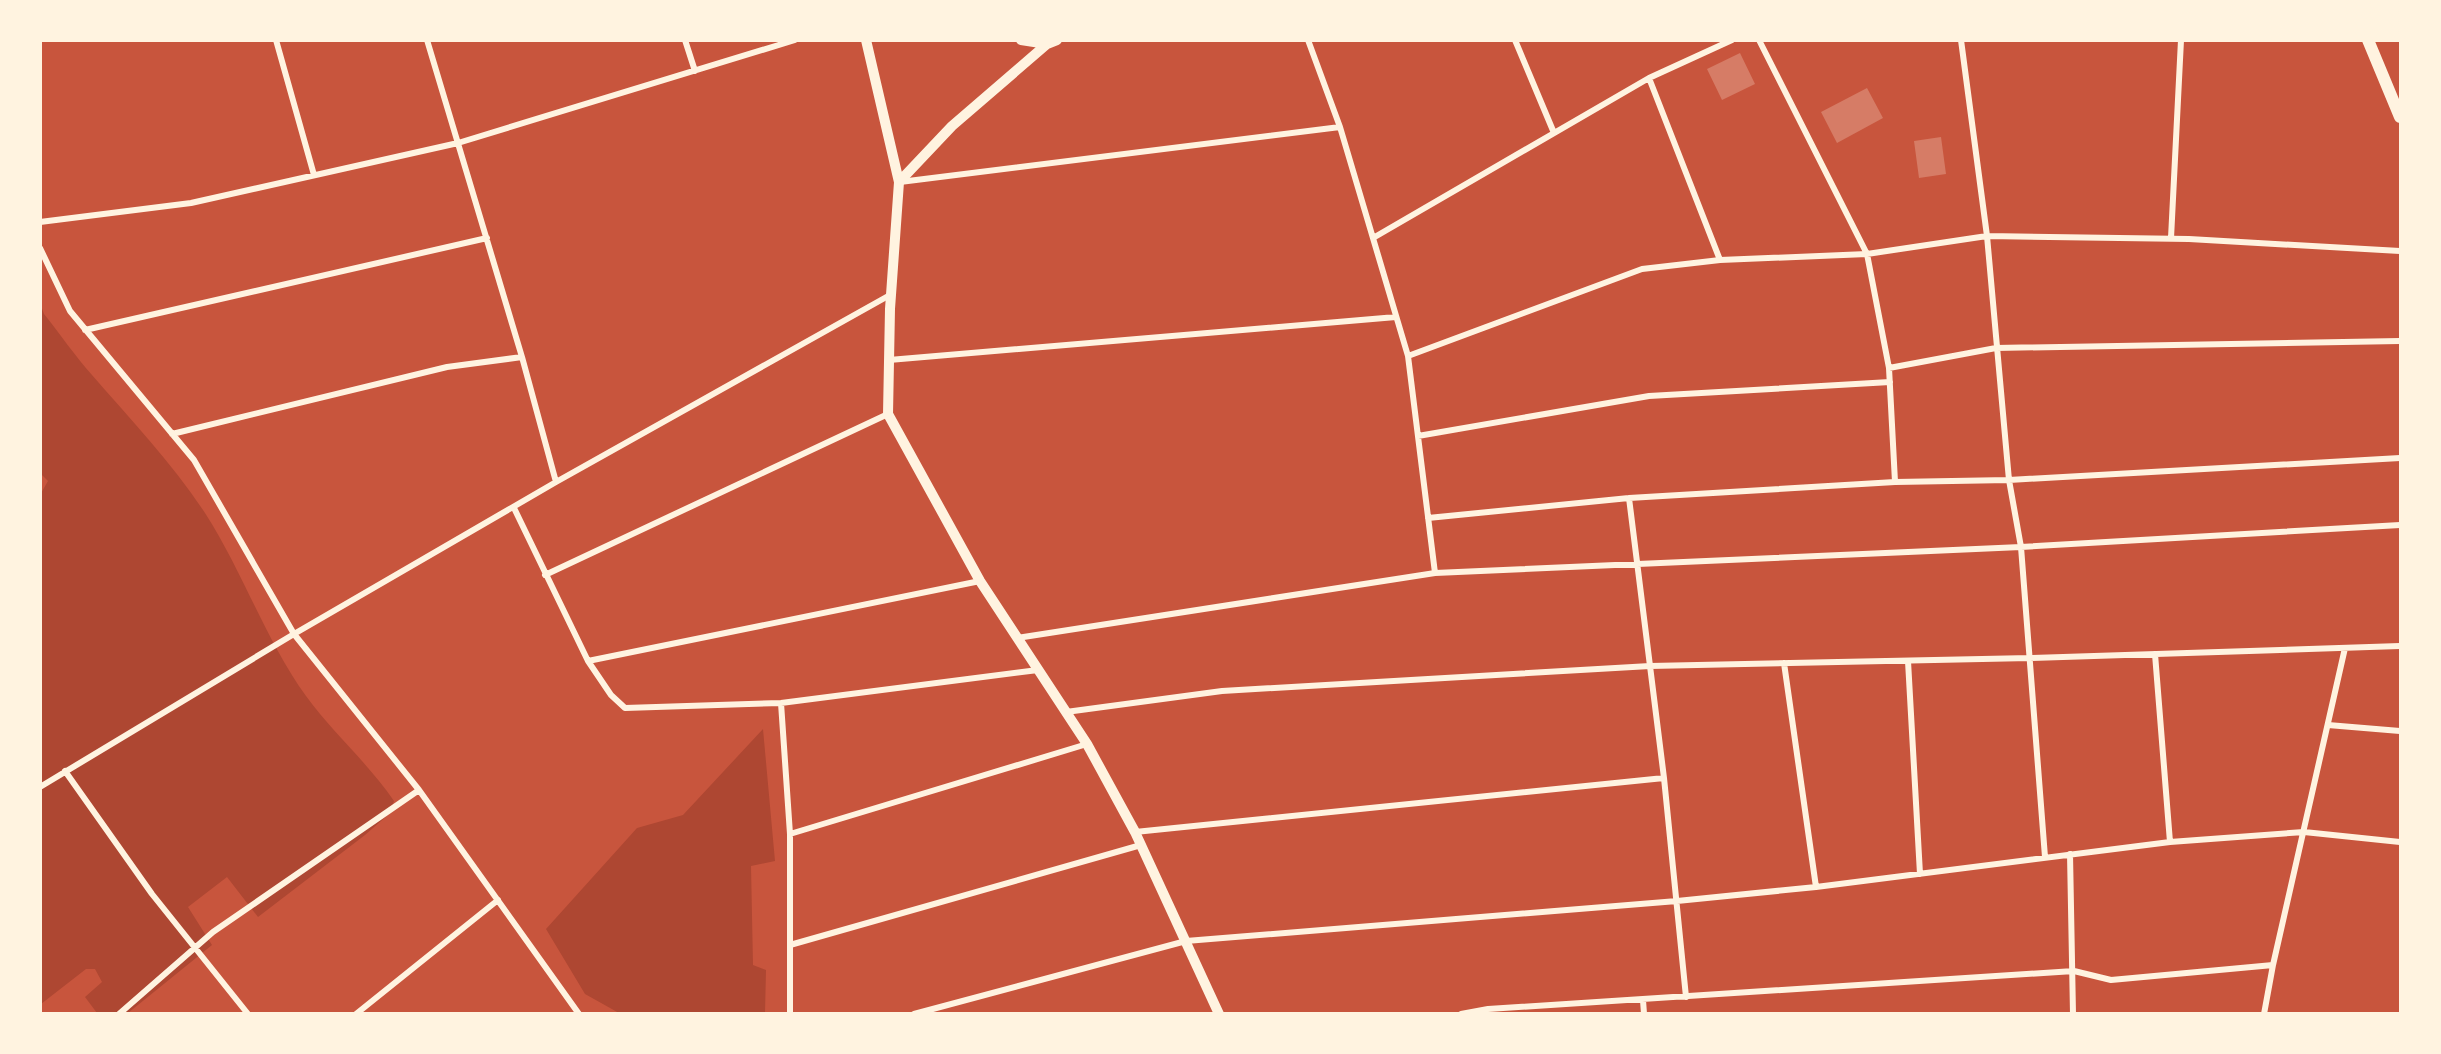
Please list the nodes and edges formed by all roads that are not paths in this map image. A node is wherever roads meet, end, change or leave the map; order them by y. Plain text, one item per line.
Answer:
1 (276, 40) edge
2 (428, 40) edge
3 (685, 40) edge
4 (795, 40) edge
5 (866, 40) edge
6 (1021, 40) edge
7 (1308, 40) edge
8 (1515, 40) edge
9 (1732, 40) edge
10 (1759, 40) edge
11 (1960, 40) edge
12 (2181, 40) edge
13 (2368, 40) edge
14 (1050, 42) edge
15 (694, 71) junction
16 (1649, 78) junction
17 (2400, 117) edge
18 (1340, 127) junction
19 (1554, 133) junction
20 (458, 143) junction
21 (314, 175) junction
22 (899, 182) junction
23 (40, 222) edge
24 (1987, 236) junction
25 (487, 238) junction
26 (1373, 238) junction
27 (2171, 238) junction
28 (40, 248) edge
29 (2400, 251) edge
30 (1867, 254) junction
31 (1720, 260) junction
32 (891, 295) junction
33 (1396, 317) junction
34 (85, 330) junction
35 (2400, 341) edge
36 (1996, 348) junction
37 (1408, 356) junction
38 (522, 357) junction
39 (889, 360) junction
40 (1889, 368) junction
41 (1890, 382) junction
42 (888, 414) junction
43 (172, 434) junction
44 (1418, 436) junction
45 (2400, 458) edge
46 (2009, 480) junction
47 (556, 482) junction
48 (1895, 482) junction
49 (1629, 498) junction
50 (514, 508) junction
51 (1428, 518) junction
52 (2400, 525) edge
53 (2021, 547) junction
54 (1637, 565) junction
55 (1435, 573) junction
56 (545, 575) junction
57 (980, 581) junction
58 (294, 634) junction
59 (1017, 638) junction
60 (2400, 646) edge
61 (2345, 648) junction
62 (2155, 654) junction
63 (2030, 658) junction
64 (588, 661) junction
65 (1908, 661) junction
66 (1784, 663) junction
67 (1650, 666) junction
68 (1038, 670) junction
69 (781, 703) junction
70 (1066, 712) junction
71 (2328, 725) junction
72 (2400, 731) edge
73 (1087, 744) junction
74 (65, 771) junction
75 (1664, 778) junction
76 (40, 787) edge
77 (419, 790) junction
78 (1136, 832) junction
79 (2304, 832) junction
80 (790, 834) junction
81 (2170, 842) junction
82 (2400, 842) edge
83 (1140, 845) junction
84 (2070, 854) junction
85 (2044, 857) junction
86 (1920, 874) junction
87 (1816, 887) junction
88 (498, 900) junction
89 (1677, 901) junction
90 (1186, 941) junction
91 (790, 945) junction
92 (195, 948) junction
93 (2273, 965) junction
94 (2074, 971) junction
95 (1686, 997) junction
96 (1643, 1000) junction
97 (120, 1014) edge
98 (248, 1014) edge
99 (356, 1014) edge
100 (579, 1014) edge
101 (790, 1014) edge
102 (914, 1014) edge
103 (1219, 1014) edge
104 (1461, 1014) edge
105 (1644, 1014) edge
106 (2073, 1014) edge
107 (2264, 1014) edge

1 - 21 street
2 - 20 street
3 - 15 street
4 - 15 street
5 - 22 street
6 - 14 street
7 - 18 street
8 - 19 street
9 - 16 street
10 - 30 street
11 - 24 street
12 - 27 street
13 - 17 main road
14 - 22 street
15 - 20 street
16 - 19 street
16 - 31 street
18 - 22 street
18 - 26 street
19 - 26 street
20 - 21 street
20 - 25 street
21 - 23 street
22 - 32 street
24 - 27 street
24 - 30 street
24 - 36 street
25 - 34 street
25 - 38 street
26 - 33 street
27 - 29 street
28 - 34 street
30 - 31 street
30 - 40 street
31 - 37 street
32 - 39 street
32 - 47 street
33 - 37 street
33 - 39 street
34 - 43 street
35 - 36 street
36 - 40 street
36 - 46 street
37 - 44 street
38 - 43 street
38 - 47 street
39 - 42 street
40 - 41 street
41 - 44 street
41 - 48 street
42 - 56 street
42 - 57 street
43 - 58 street
44 - 51 street
45 - 46 street
46 - 48 street
46 - 53 street
47 - 50 street
48 - 49 street
49 - 51 street
49 - 54 street
50 - 56 street
50 - 58 street
51 - 55 street
52 - 53 street
53 - 54 street
53 - 63 street
54 - 55 street
54 - 67 street
55 - 59 street
56 - 64 street
57 - 59 street
57 - 64 street
58 - 74 street
58 - 77 street
59 - 68 street
60 - 61 street
61 - 62 street
61 - 71 street
62 - 63 street
62 - 81 street
63 - 65 street
63 - 85 street
64 - 69 street
65 - 66 street
65 - 86 street
66 - 67 street
66 - 87 street
67 - 70 street
67 - 75 street
68 - 69 street
68 - 70 street
69 - 80 street
70 - 73 street
71 - 72 street
71 - 79 street
73 - 78 street
73 - 80 street
74 - 76 street
74 - 92 street
75 - 78 street
75 - 89 street
77 - 88 street
77 - 92 street
78 - 83 street
79 - 81 street
79 - 82 street
79 - 93 street
80 - 91 street
81 - 84 street
83 - 90 street
83 - 91 street
84 - 85 street
84 - 94 street
85 - 86 street
86 - 87 street
87 - 89 street
88 - 99 street
88 - 100 street
89 - 90 street
89 - 95 street
90 - 102 street
90 - 103 street
91 - 101 street
92 - 97 street
92 - 98 street
93 - 94 street
93 - 107 street
94 - 95 street
94 - 106 street
95 - 96 street
96 - 104 street
96 - 105 street

